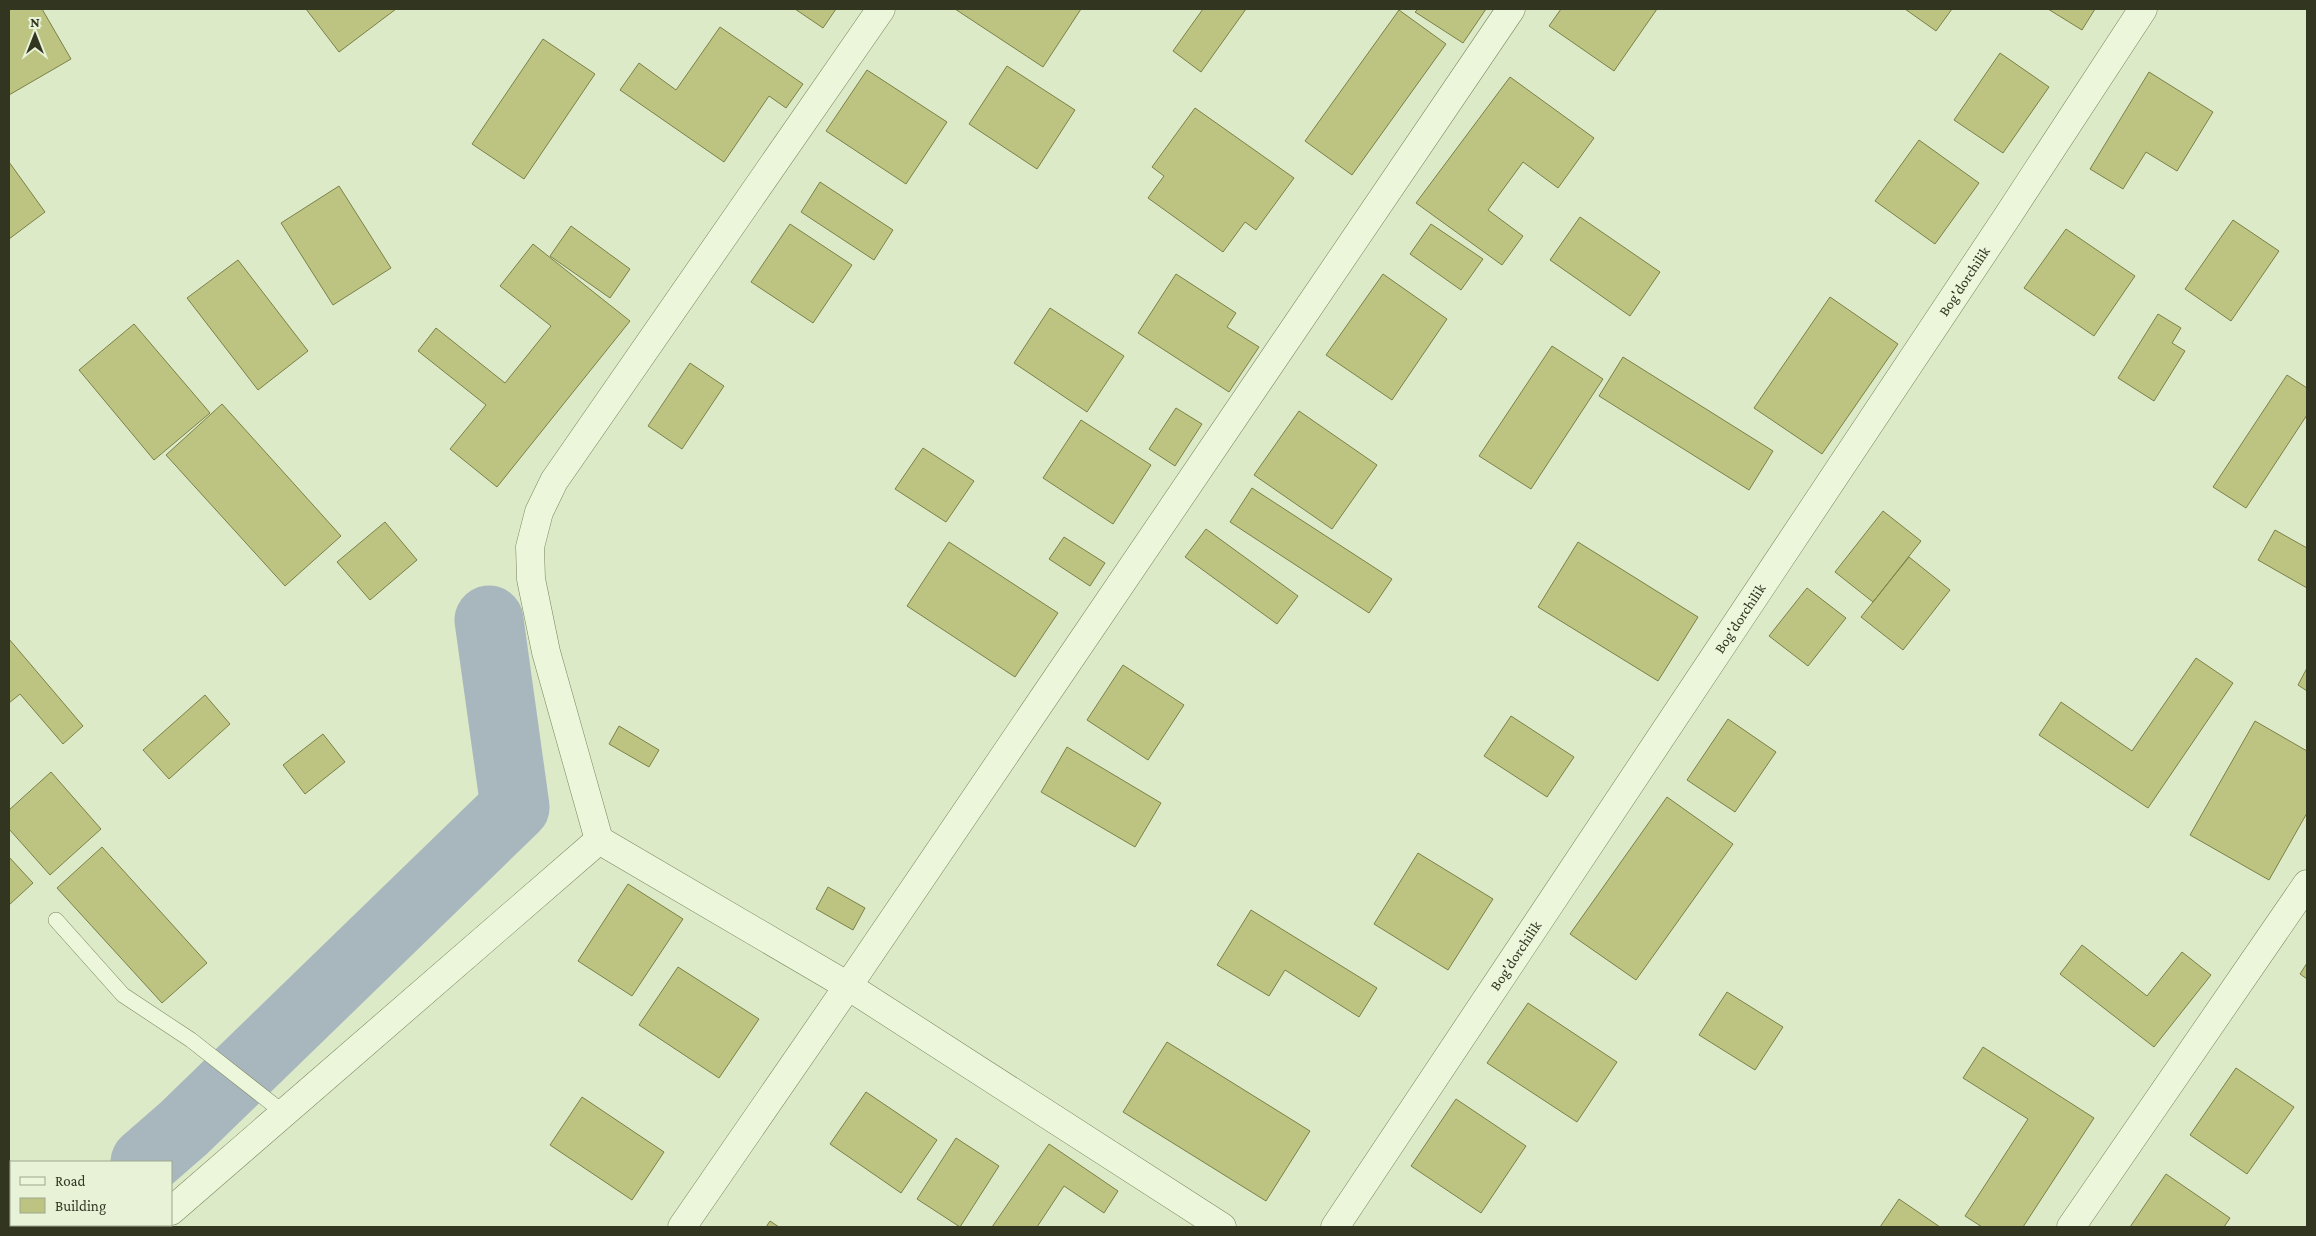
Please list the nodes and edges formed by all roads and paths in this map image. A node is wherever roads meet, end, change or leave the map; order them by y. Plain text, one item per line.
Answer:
1 (881, 9) edge
2 (1511, 9) edge
3 (2143, 9) edge
4 (599, 840) junction
5 (2307, 884) edge
6 (56, 920) dead end
7 (848, 986) junction
8 (284, 1113) junction
9 (172, 1210) edge
10 (682, 1227) edge
11 (1222, 1227) edge
12 (1335, 1227) edge
13 (2071, 1227) edge

1 - 4 street
2 - 7 street
3 - 12 street, Bog'dorchilik
4 - 7 street
4 - 8 street
5 - 13 street
6 - 8 lane
7 - 10 street
7 - 11 street
8 - 9 street

